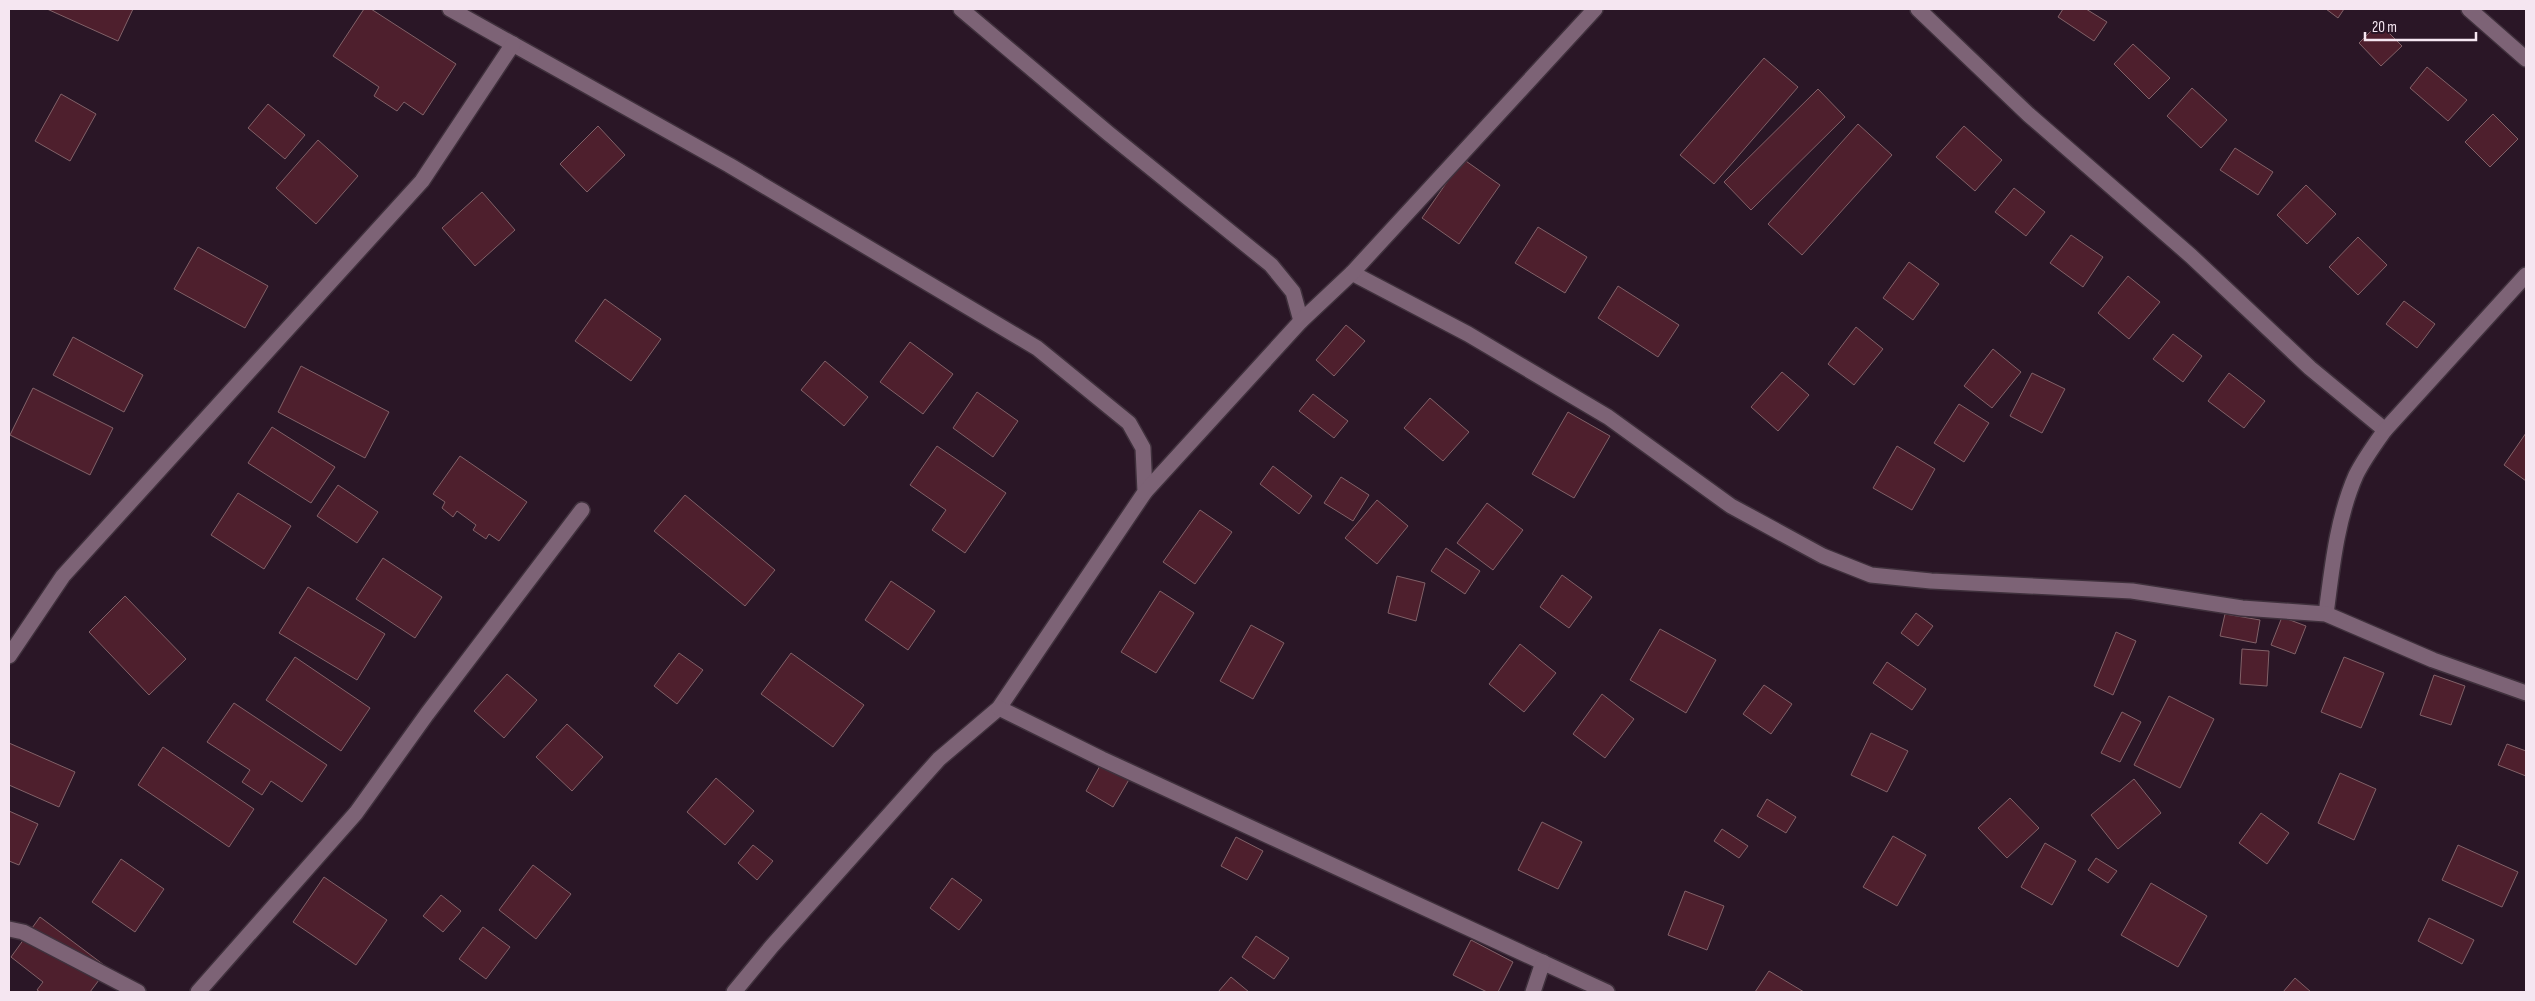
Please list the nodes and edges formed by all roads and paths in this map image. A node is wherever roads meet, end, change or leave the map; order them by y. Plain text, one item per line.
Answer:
1 (450, 9) edge
2 (961, 9) edge
3 (1595, 9) edge
4 (1918, 9) edge
5 (2469, 9) edge
6 (513, 44) junction
7 (2526, 59) edge
8 (1352, 273) junction
9 (2526, 275) edge
10 (1302, 321) junction
11 (2385, 430) junction
12 (1145, 492) junction
13 (582, 510) dead end
14 (2326, 614) junction
15 (9, 656) edge
16 (2526, 693) edge
17 (999, 708) junction
18 (9, 928) edge
19 (1543, 962) junction
20 (138, 992) edge
21 (198, 992) edge
22 (734, 992) edge
23 (1533, 992) edge
24 (1607, 992) edge

1 - 6 street
2 - 10 street
3 - 8 street
4 - 11 street
5 - 7 street
6 - 12 street
6 - 15 street
8 - 10 street
8 - 14 street
9 - 11 street
10 - 12 street
11 - 14 street
12 - 17 street
13 - 21 street
14 - 16 street
17 - 19 street
17 - 22 street
18 - 20 street
19 - 23 street
19 - 24 street

